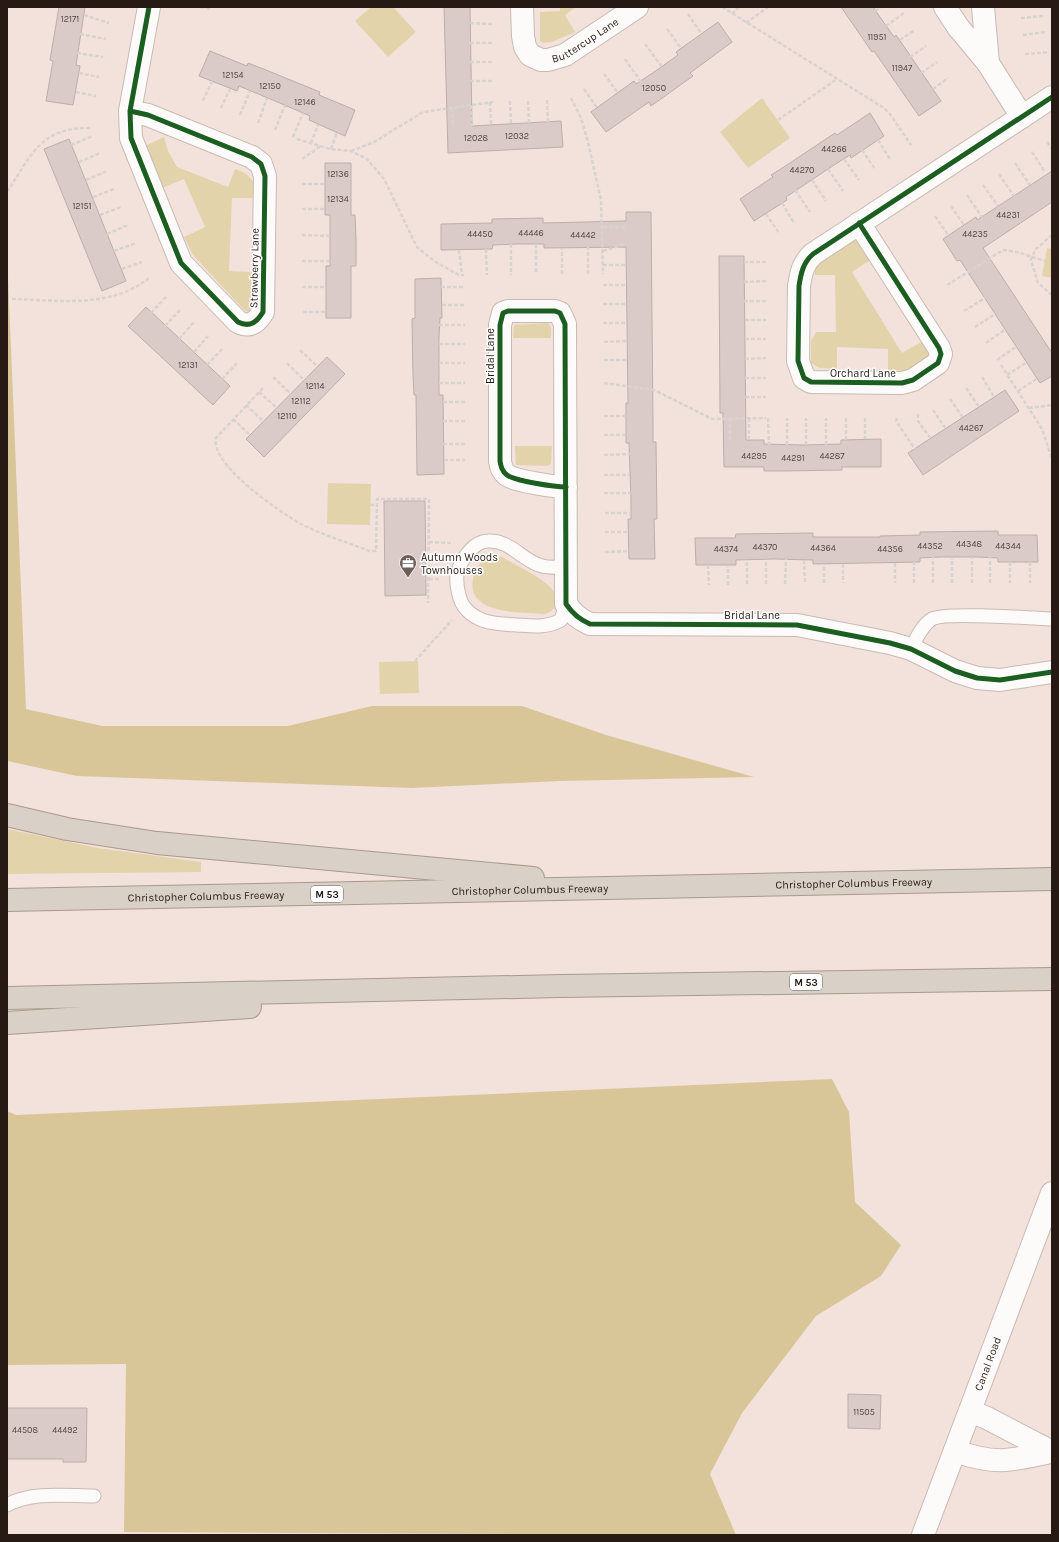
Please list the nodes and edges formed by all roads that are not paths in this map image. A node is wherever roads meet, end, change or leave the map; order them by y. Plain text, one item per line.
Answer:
1 (148, 7) edge
2 (522, 7) edge
3 (637, 7) edge
4 (945, 7) edge
5 (984, 12) edge
6 (958, 27) junction
7 (988, 63) junction
8 (1052, 97) edge
9 (130, 112) junction
10 (1022, 117) junction
11 (860, 223) junction
12 (566, 488) junction
13 (566, 567) junction
14 (566, 604) junction
15 (1052, 619) edge
16 (590, 624) junction
17 (546, 626) junction
18 (911, 649) junction
19 (1052, 672) edge
20 (7, 815) edge
21 (1052, 879) edge
22 (646, 888) junction
23 (7, 900) edge
24 (1052, 979) edge
25 (561, 986) junction
26 (7, 998) edge
27 (7, 1023) edge
28 (1052, 1193) edge
29 (970, 1411) junction
30 (955, 1451) junction
31 (1051, 1452) edge
32 (94, 1496) dead end
33 (7, 1505) edge
34 (923, 1535) edge

1 - 9 street, Strawberry Lane
2 - 3 street, Buttercup Lane
4 - 6 street
5 - 6 lane
5 - 7 street
6 - 7 street
7 - 10 street
8 - 10 street, Orchard Lane
9 - 9 street, Strawberry Lane
10 - 11 street, Orchard Lane
11 - 11 street, Orchard Lane
12 - 12 street, Bridal Lane
12 - 13 street, Bridal Lane
13 - 14 street, Bridal Lane
13 - 17 lane
14 - 16 street
14 - 17 lane
15 - 18 lane
16 - 17 lane
16 - 18 street, Bridal Lane
18 - 19 street, Bridal Lane
20 - 22 highway
21 - 22 highway, Christopher Columbus Freeway / M 53
22 - 23 highway, Christopher Columbus Freeway / M 53
24 - 25 highway, M 53
25 - 26 highway, M 53
25 - 27 highway
28 - 29 street, Canal Road
29 - 30 street, Canal Road
29 - 31 street
30 - 31 street
30 - 34 street, Canal Road
32 - 33 lane

